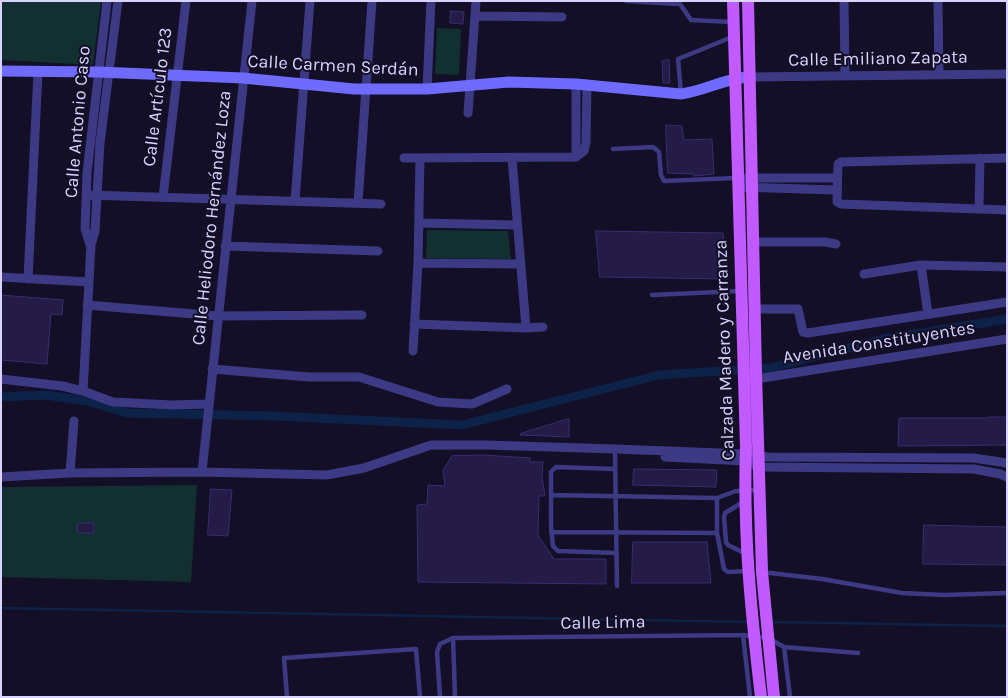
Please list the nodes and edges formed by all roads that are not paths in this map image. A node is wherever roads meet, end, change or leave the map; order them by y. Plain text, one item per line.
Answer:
1 (107, 1) edge
2 (118, 1) edge
3 (186, 1) edge
4 (252, 1) edge
5 (310, 1) edge
6 (372, 1) edge
7 (431, 1) edge
8 (476, 1) edge
9 (626, 1) edge
10 (733, 1) edge
11 (748, 1) edge
12 (844, 1) edge
13 (938, 1) edge
14 (475, 16) junction
15 (562, 17) dead end
16 (734, 22) junction
17 (734, 36) junction
18 (1, 71) edge
19 (38, 72) junction
20 (104, 73) junction
21 (1007, 74) edge
22 (939, 75) junction
23 (177, 76) junction
24 (845, 76) junction
25 (749, 77) junction
26 (243, 78) junction
27 (734, 78) junction
28 (304, 84) junction
29 (582, 84) junction
30 (470, 87) junction
31 (366, 88) junction
32 (427, 90) junction
33 (681, 94) junction
34 (468, 113) dead end
35 (613, 149) dead end
36 (404, 158) dead end
37 (420, 158) junction
38 (512, 158) junction
39 (980, 158) junction
40 (1007, 158) edge
41 (837, 178) junction
42 (738, 182) junction
43 (752, 183) junction
44 (836, 190) junction
45 (87, 194) junction
46 (97, 195) junction
47 (163, 197) junction
48 (230, 199) junction
49 (295, 201) junction
50 (358, 203) junction
51 (380, 204) dead end
52 (979, 209) junction
53 (1007, 210) edge
54 (419, 223) junction
55 (517, 225) junction
56 (753, 242) junction
57 (836, 244) dead end
58 (90, 246) junction
59 (225, 246) junction
60 (378, 251) dead end
61 (418, 263) junction
62 (740, 263) junction
63 (754, 263) junction
64 (520, 264) junction
65 (921, 265) junction
66 (1007, 267) edge
67 (864, 274) dead end
68 (1, 278) edge
69 (28, 279) junction
70 (88, 282) junction
71 (741, 291) junction
72 (652, 294) dead end
73 (1007, 302) edge
74 (87, 306) junction
75 (754, 309) junction
76 (928, 314) junction
77 (218, 316) junction
78 (362, 316) dead end
79 (414, 324) junction
80 (543, 327) dead end
81 (526, 328) junction
82 (749, 338) junction
83 (1007, 339) edge
84 (413, 350) dead end
85 (212, 369) junction
86 (752, 378) junction
87 (1, 379) edge
88 (507, 389) dead end
89 (83, 391) junction
90 (209, 406) junction
91 (74, 421) dead end
92 (410, 451) junction
93 (615, 454) junction
94 (746, 457) junction
95 (883, 457) junction
96 (759, 461) junction
97 (1007, 463) edge
98 (883, 468) junction
99 (615, 469) junction
100 (202, 472) junction
101 (70, 473) junction
102 (1, 477) edge
103 (1007, 477) edge
104 (760, 489) junction
105 (551, 495) junction
106 (616, 496) junction
107 (745, 496) junction
108 (716, 498) junction
109 (551, 532) junction
110 (616, 533) junction
111 (717, 533) junction
112 (616, 553) junction
113 (746, 554) junction
114 (748, 571) junction
115 (762, 572) junction
116 (617, 586) dead end
117 (1007, 593) edge
118 (750, 634) junction
119 (767, 635) junction
120 (453, 638) junction
121 (784, 647) junction
122 (858, 653) dead end
123 (287, 697) edge
124 (420, 697) edge
125 (440, 697) edge
126 (455, 697) edge
127 (750, 697) edge
128 (761, 697) edge
129 (774, 697) edge
130 (790, 697) edge

1 - 20 street, Calle Antonio Caso
2 - 20 street, Calle Antonio Caso
3 - 23 street, Calle Artículo 123
4 - 26 street, Calle Heliodoro Hernández Loza
5 - 28 street
6 - 31 street
7 - 32 street
8 - 14 street
9 - 16 lane
10 - 16 main road, Calzada Madero y Carranza
11 - 25 main road, Calzada Madero y Carranza
12 - 24 street
13 - 22 street
14 - 15 street
14 - 30 street
16 - 17 main road, Calzada Madero y Carranza
17 - 27 main road, Calzada Madero y Carranza
17 - 33 lane
18 - 19 street, Calle Carmen Serdán
19 - 20 street, Calle Carmen Serdán
19 - 69 street
20 - 23 street, Calle Carmen Serdán
20 - 45 street, Calle Antonio Caso
20 - 46 street, Calle Antonio Caso
21 - 22 street, Calle Emiliano Zapata
22 - 24 street, Calle Emiliano Zapata
23 - 26 street, Calle Carmen Serdán
23 - 47 street, Calle Artículo 123
24 - 25 street, Calle Emiliano Zapata
25 - 27 street, Calle Carmen Serdán
25 - 43 main road, Calzada Madero y Carranza
26 - 28 street, Calle Carmen Serdán
26 - 48 street, Calle Heliodoro Hernández Loza
27 - 33 street, Calle Carmen Serdán
27 - 42 main road, Calzada Madero y Carranza
28 - 31 street, Calle Carmen Serdán
28 - 49 street
29 - 30 street, Calle Carmen Serdán
29 - 33 street, Calle Carmen Serdán
29 - 38 street
30 - 32 street, Calle Carmen Serdán
30 - 34 street
31 - 32 street, Calle Carmen Serdán
31 - 50 street
35 - 42 lane
36 - 37 street
37 - 38 street
37 - 54 street
38 - 55 street
39 - 40 street
39 - 41 street
39 - 52 street
41 - 43 street
41 - 44 street
42 - 43 street
42 - 62 main road, Calzada Madero y Carranza
43 - 44 street
43 - 56 main road, Calzada Madero y Carranza
44 - 52 street
45 - 46 street
45 - 58 street, Calle Antonio Caso
46 - 47 street
46 - 58 street, Calle Antonio Caso
47 - 48 street
48 - 49 street
48 - 59 street, Calle Heliodoro Hernández Loza
49 - 50 street
50 - 51 street
52 - 53 street
54 - 55 street
54 - 61 street
55 - 64 street
56 - 57 street
56 - 63 main road, Calzada Madero y Carranza
58 - 70 street, Calle Antonio Caso
59 - 60 street
59 - 77 street, Calle Heliodoro Hernández Loza
61 - 64 street
61 - 79 street
62 - 63 main road
62 - 71 main road, Calzada Madero y Carranza
63 - 75 main road, Calzada Madero y Carranza
64 - 81 street
65 - 66 street
65 - 67 street
65 - 76 street
68 - 69 street
69 - 70 street
70 - 74 street, Calle Antonio Caso
71 - 72 lane
71 - 82 main road, Calzada Madero y Carranza
73 - 76 street
74 - 77 street
74 - 89 street, Calle Antonio Caso
75 - 76 street
75 - 82 main road, Calzada Madero y Carranza
77 - 78 street
77 - 85 street, Calle Heliodoro Hernández Loza
79 - 81 street
79 - 84 street
80 - 81 street
82 - 86 main road, Calzada Madero y Carranza
83 - 86 street, Avenida Constituyentes
85 - 88 street
85 - 90 street, Calle Heliodoro Hernández Loza
86 - 94 main road, Calzada Madero y Carranza
86 - 96 main road, Calzada Madero y Carranza
87 - 89 street
89 - 90 street
90 - 100 street, Calle Heliodoro Hernández Loza
91 - 101 street
92 - 93 street
92 - 94 street
92 - 100 street
93 - 94 street
93 - 99 lane
94 - 96 street
94 - 107 main road, Calzada Madero y Carranza
95 - 96 street
95 - 97 street
95 - 98 street
96 - 98 street
96 - 104 main road, Calzada Madero y Carranza
98 - 103 street
99 - 105 lane
99 - 106 lane
100 - 101 street
101 - 102 street
104 - 107 lane
104 - 115 main road, Calzada Madero y Carranza
105 - 106 lane
105 - 109 lane
106 - 108 lane
106 - 110 lane
107 - 108 lane
107 - 113 main road, Calzada Madero y Carranza
107 - 113 lane
108 - 111 lane
109 - 110 lane
109 - 112 lane
110 - 111 lane
110 - 112 lane
111 - 114 lane
112 - 116 lane
113 - 114 main road, Calzada Madero y Carranza
114 - 115 lane
114 - 118 main road, Calzada Madero y Carranza
115 - 117 lane
115 - 119 main road, Calzada Madero y Carranza
118 - 119 lane, Calle Lima
118 - 120 lane, Calle Lima
118 - 127 lane
118 - 128 main road, Calzada Madero y Carranza
119 - 121 lane
119 - 129 main road, Calzada Madero y Carranza
120 - 125 lane
120 - 126 lane
121 - 122 lane
121 - 130 lane
123 - 124 lane

